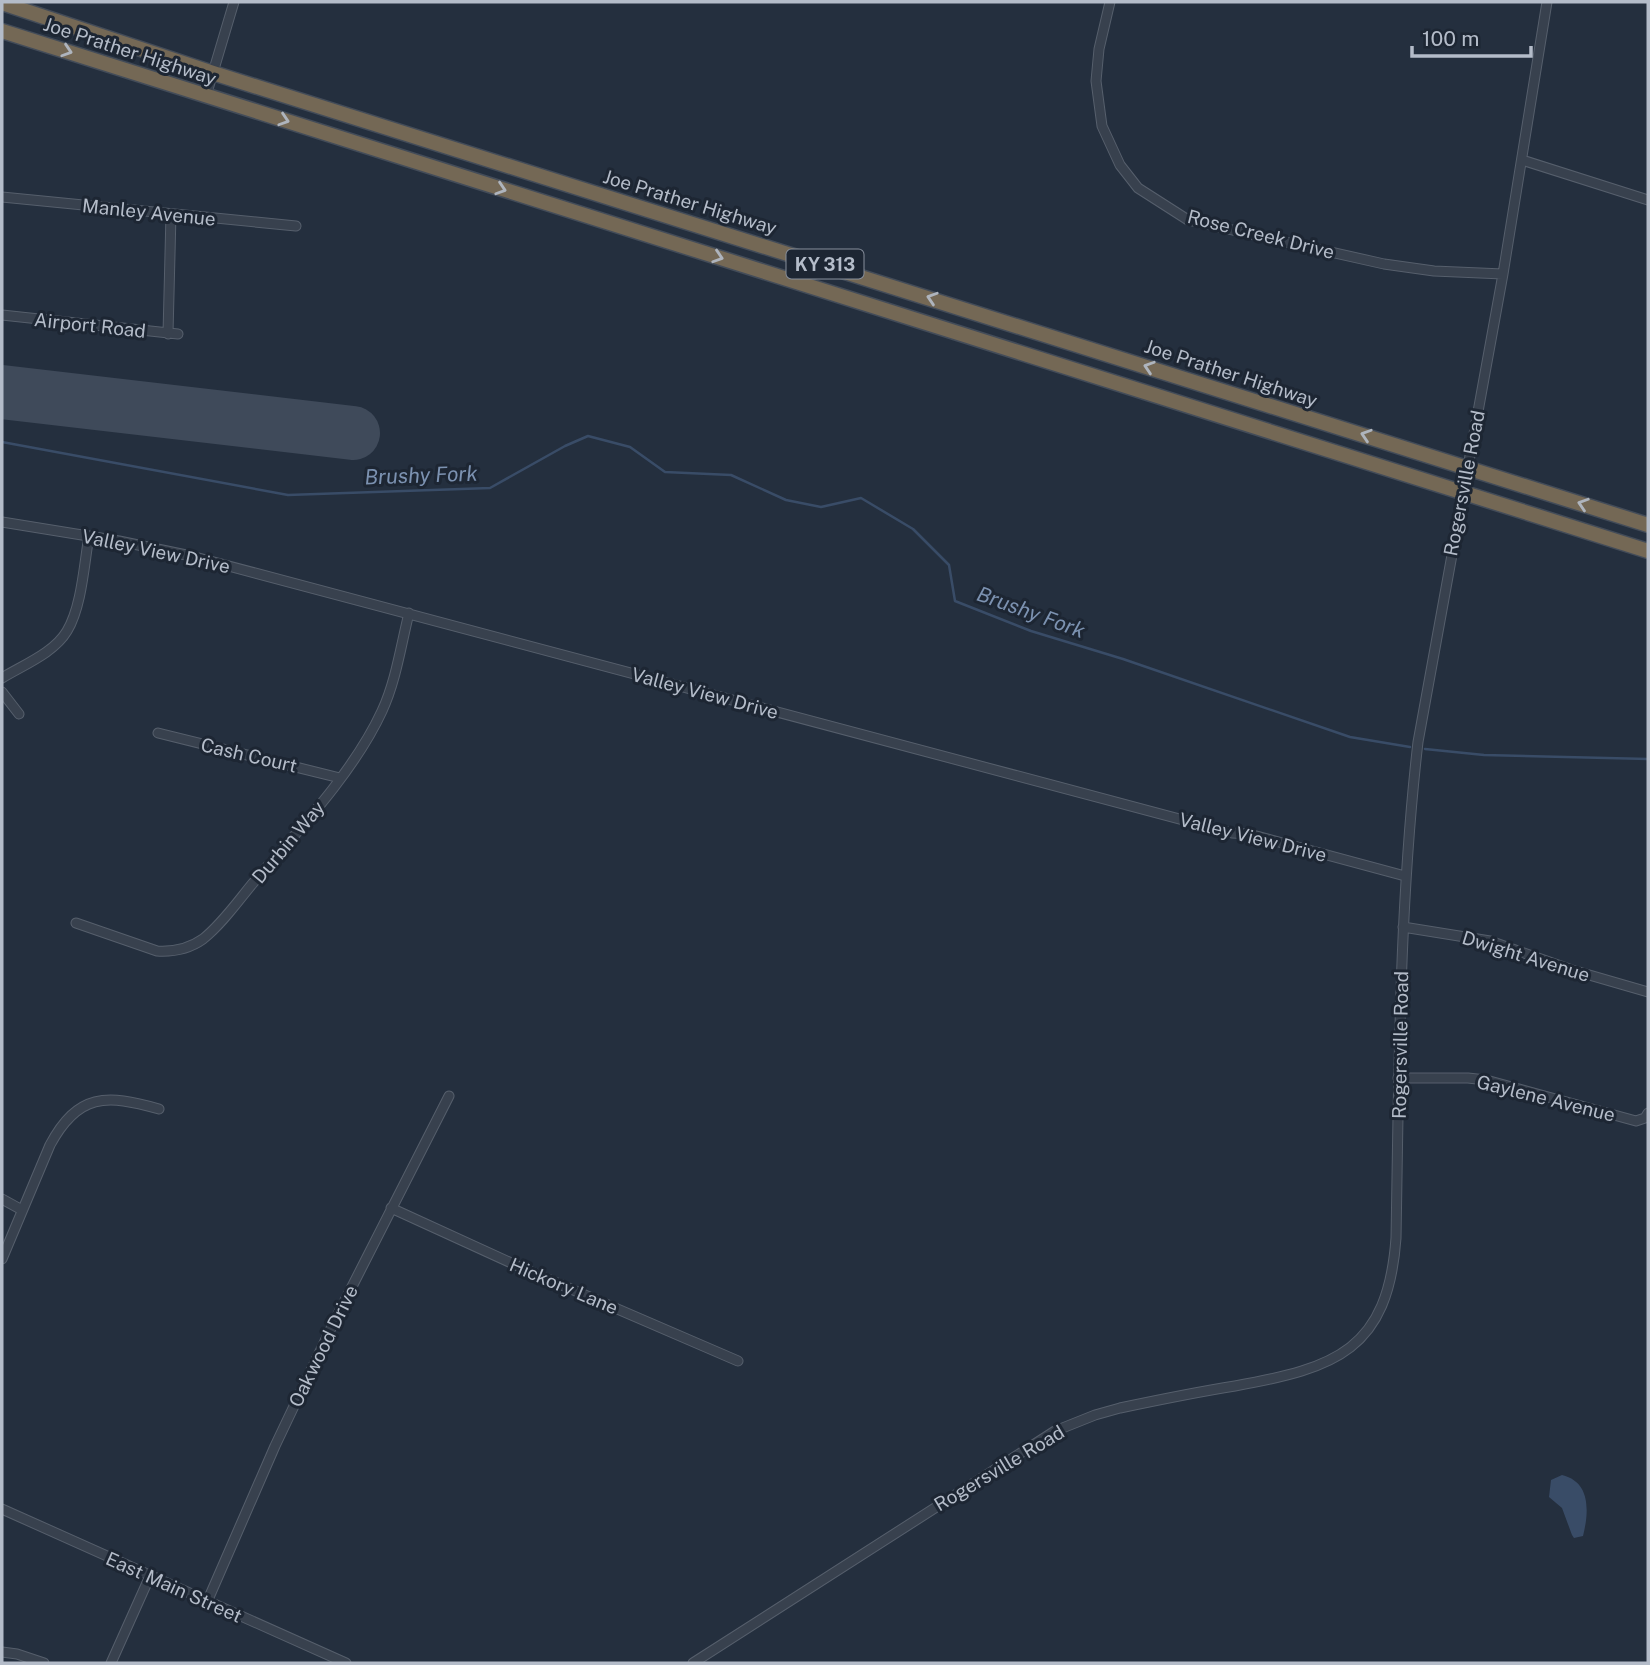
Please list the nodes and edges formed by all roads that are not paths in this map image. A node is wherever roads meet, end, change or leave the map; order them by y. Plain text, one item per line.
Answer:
1 (234, 2) edge
2 (1110, 2) edge
3 (1547, 2) edge
4 (2, 3) edge
5 (2, 31) edge
6 (213, 73) junction
7 (206, 96) junction
8 (1522, 160) junction
9 (2, 197) edge
10 (1648, 200) edge
11 (171, 215) junction
12 (296, 226) dead end
13 (1503, 274) junction
14 (2, 315) edge
15 (1467, 467) junction
16 (1462, 492) junction
17 (2, 522) edge
18 (1648, 525) edge
19 (89, 536) junction
20 (1648, 551) edge
21 (408, 613) junction
22 (2, 678) edge
23 (2, 692) edge
24 (19, 714) dead end
25 (158, 733) dead end
26 (340, 778) junction
27 (1405, 876) junction
28 (76, 923) dead end
29 (1403, 927) junction
30 (1648, 992) edge
31 (1398, 1078) junction
32 (449, 1096) dead end
33 (159, 1109) dead end
34 (1648, 1113) edge
35 (2, 1199) edge
36 (391, 1208) junction
37 (22, 1210) junction
38 (2, 1259) edge
39 (738, 1361) dead end
40 (2, 1509) edge
41 (150, 1576) junction
42 (207, 1602) junction
43 (2, 1653) edge
44 (44, 1663) edge
45 (111, 1663) edge
46 (346, 1663) edge
47 (693, 1663) edge

1 - 6 street
2 - 13 street, Rose Creek Drive
3 - 8 street, Rogersville Road
4 - 6 highway, Joe Prather Highway / KY 313
5 -> 7 highway, Joe Prather Highway / KY 313
6 - 7 street
15 -> 6 highway, Joe Prather Highway / KY 313
7 -> 16 highway, Joe Prather Highway / KY 313
8 - 10 street
8 - 13 street, Rogersville Road
9 - 11 street, Manley Avenue
11 - 12 street, Manley Avenue
11 - 14 street, Airport Road
13 - 15 street, Rogersville Road
15 - 16 street, Rogersville Road
18 -> 15 highway, Joe Prather Highway / KY 313
16 - 20 highway, Joe Prather Highway / KY 313
16 - 27 street, Rogersville Road
17 - 19 street, Valley View Drive
19 - 21 street, Valley View Drive
19 - 22 street
21 - 26 street, Durbin Way
21 - 27 street, Valley View Drive
23 - 24 street
25 - 26 street, Cash Court
26 - 28 street, Durbin Way
27 - 29 street, Rogersville Road
29 - 30 street, Dwight Avenue
29 - 31 street, Rogersville Road
31 - 34 street, Gaylene Avenue
31 - 47 street, Rogersville Road
32 - 36 street, Oakwood Drive
33 - 37 street
35 - 37 street
36 - 39 street, Hickory Lane
36 - 42 street, Oakwood Drive
37 - 38 street
40 - 41 street, East Main Street
41 - 42 street, East Main Street
41 - 45 street
42 - 46 street, East Main Street
43 - 44 street

